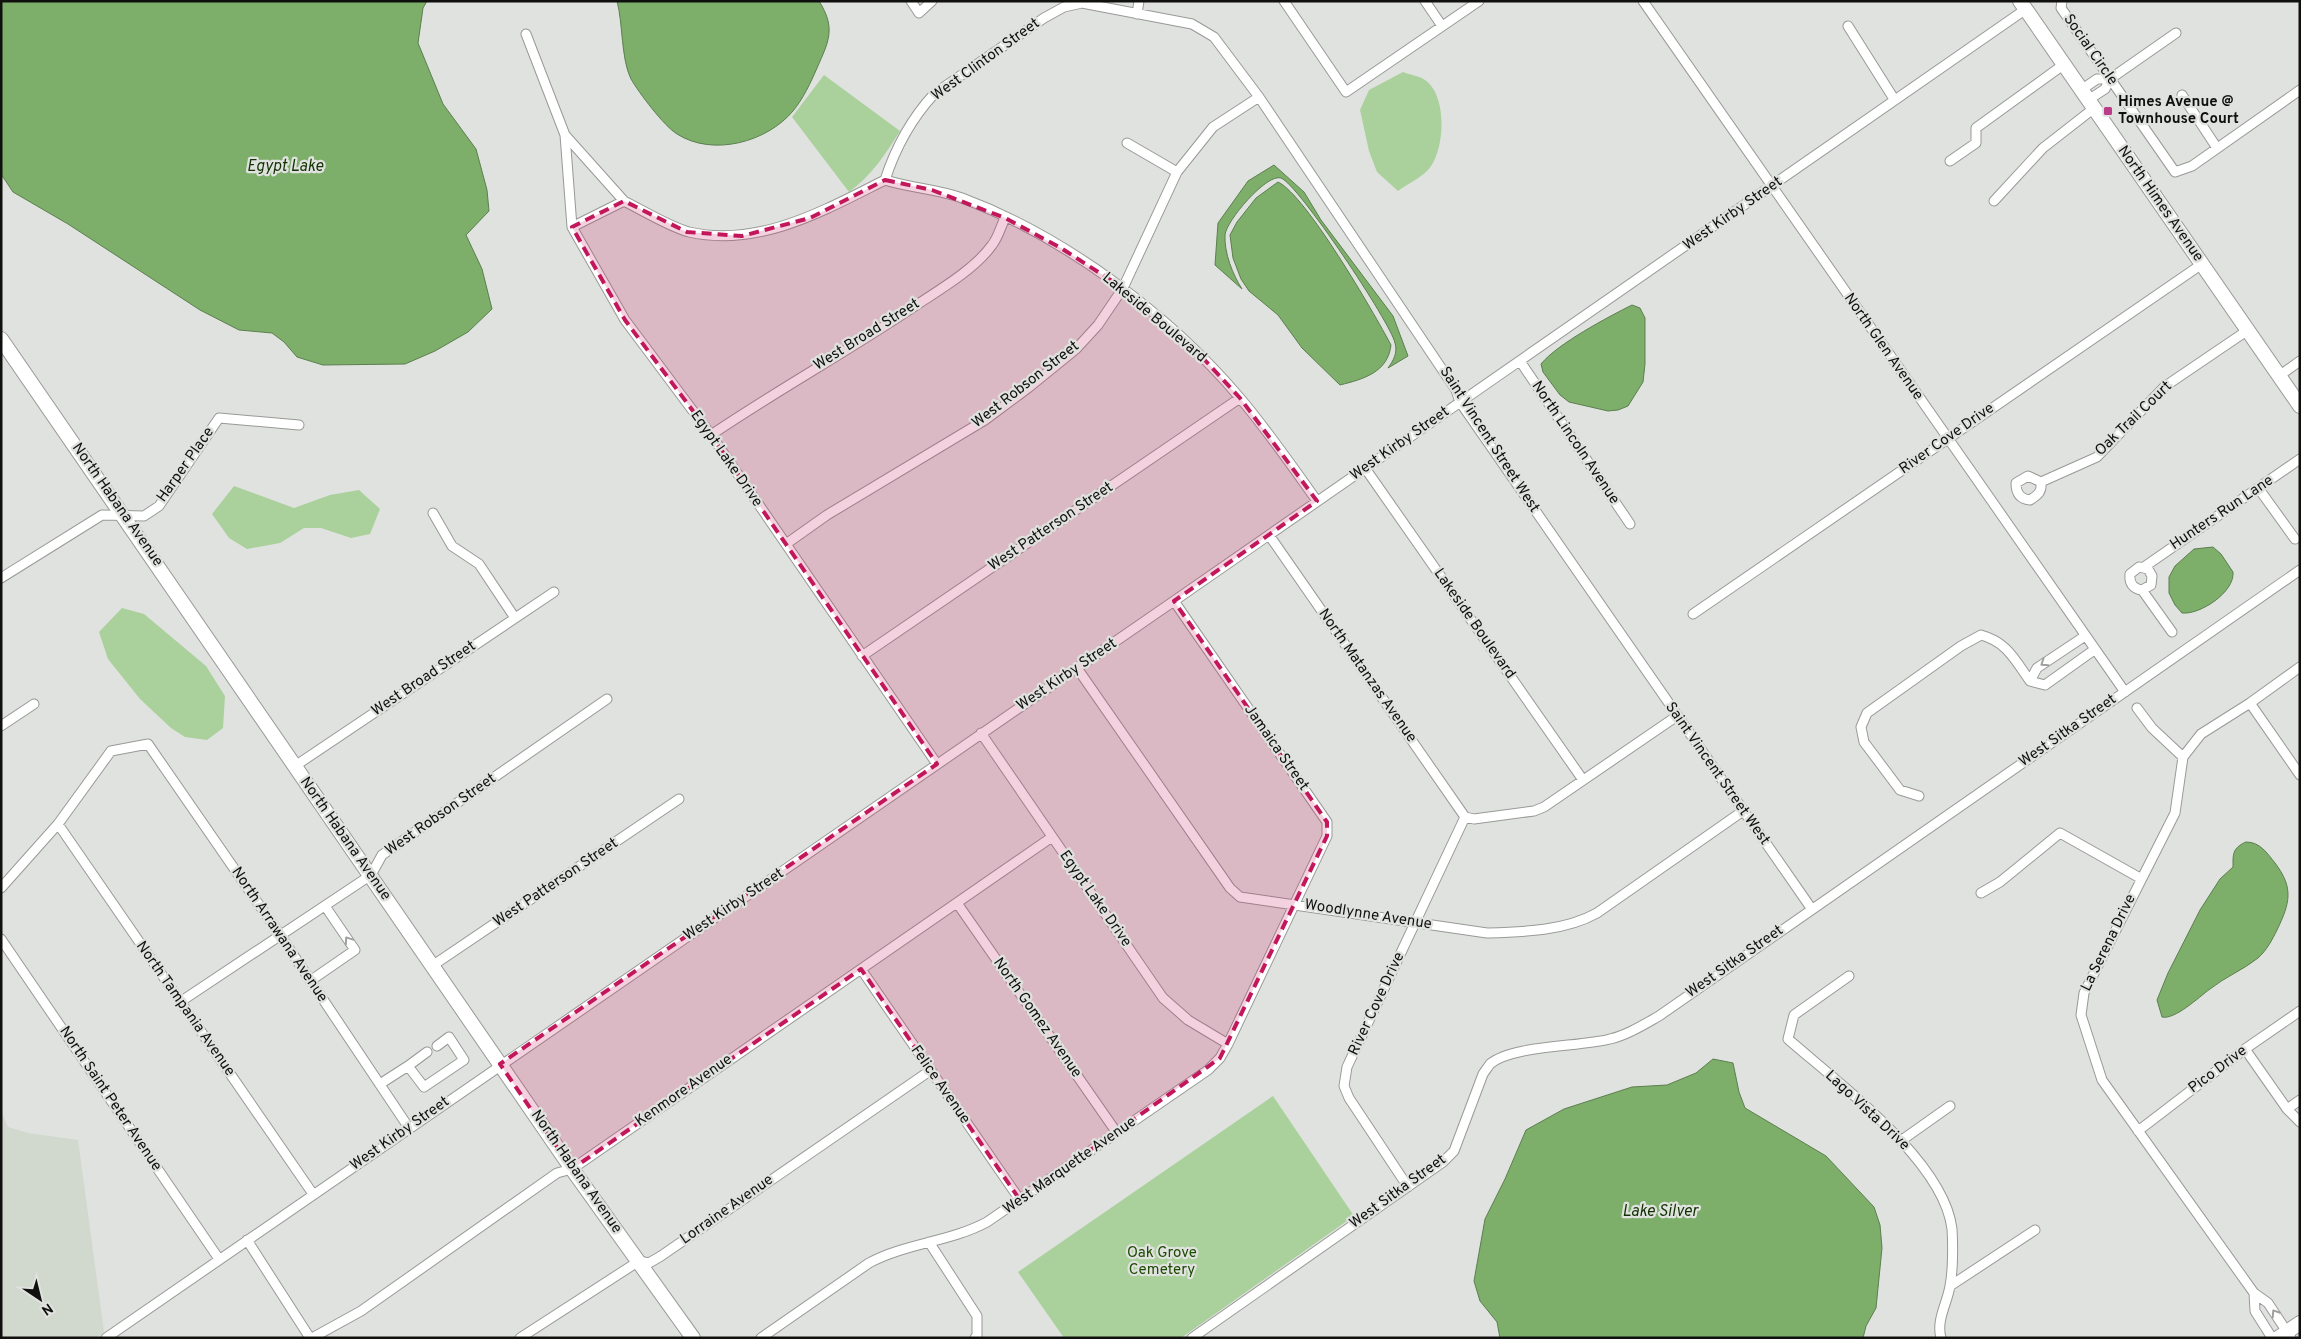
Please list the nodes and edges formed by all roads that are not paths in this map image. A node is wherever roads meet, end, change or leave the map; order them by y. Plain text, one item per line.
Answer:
1 (911, 1) edge
2 (932, 1) edge
3 (1139, 1) edge
4 (1284, 1) edge
5 (1425, 1) edge
6 (1479, 1) edge
7 (1643, 1) edge
8 (2062, 1) edge
9 (2023, 5) edge
10 (1137, 14) junction
11 (1442, 26) junction
12 (1848, 26) dead end
13 (2176, 33) dead end
14 (526, 34) dead end
15 (2063, 65) junction
16 (2110, 79) junction
17 (2300, 90) edge
18 (2182, 95) dead end
19 (1258, 97) junction
20 (1894, 99) junction
21 (2087, 100) junction
22 (565, 135) junction
23 (1127, 143) dead end
24 (2217, 148) junction
25 (1950, 161) dead end
26 (1177, 172) junction
27 (885, 180) junction
28 (1772, 186) junction
29 (624, 201) junction
30 (1994, 201) dead end
31 (1005, 218) junction
32 (572, 227) junction
33 (2202, 264) junction
34 (1123, 288) junction
35 (2248, 330) junction
36 (1, 339) edge
37 (1520, 361) junction
38 (2300, 361) edge
39 (2279, 376) junction
40 (1240, 398) junction
41 (1460, 402) junction
42 (2300, 406) edge
43 (299, 425) dead end
44 (711, 435) junction
45 (1947, 439) junction
46 (2300, 459) edge
47 (1365, 468) junction
48 (2041, 482) dead end
49 (2259, 489) junction
50 (1317, 501) junction
51 (433, 513) dead end
52 (125, 516) junction
53 (1630, 524) dead end
54 (1269, 535) junction
55 (2295, 539) dead end
56 (786, 544) junction
57 (2144, 567) junction
58 (2300, 570) edge
59 (2, 577) edge
60 (2142, 590) junction
61 (554, 592) dead end
62 (1174, 602) junction
63 (1693, 614) dead end
64 (515, 618) junction
65 (2172, 632) dead end
66 (2085, 636) junction
67 (2094, 650) junction
68 (862, 656) junction
69 (2300, 667) edge
70 (1077, 668) junction
71 (2030, 681) junction
72 (2124, 692) junction
73 (607, 699) dead end
74 (2250, 703) junction
75 (34, 704) dead end
76 (2137, 708) dead end
77 (1677, 716) junction
78 (1, 726) edge
79 (981, 733) junction
80 (2184, 757) junction
81 (937, 764) junction
82 (295, 766) junction
83 (2300, 775) edge
84 (1584, 780) junction
85 (1919, 796) dead end
86 (680, 800) dead end
87 (1743, 811) junction
88 (1464, 817) junction
89 (58, 824) junction
90 (1052, 837) junction
91 (371, 875) junction
92 (2140, 878) junction
93 (1, 888) edge
94 (1981, 892) dead end
95 (957, 903) junction
96 (1295, 904) junction
97 (325, 906) junction
98 (1811, 908) junction
99 (1414, 922) junction
100 (280, 935) junction
101 (1, 939) edge
102 (432, 966) junction
103 (861, 969) junction
104 (1849, 976) dead end
105 (310, 981) junction
106 (180, 1002) junction
107 (2300, 1010) edge
108 (1228, 1044) junction
109 (437, 1046) dead end
110 (2245, 1049) junction
111 (427, 1052) dead end
112 (500, 1064) junction
113 (408, 1066) junction
114 (931, 1070) junction
115 (380, 1084) junction
116 (2300, 1100) edge
117 (1950, 1106) dead end
118 (2287, 1109) junction
119 (2300, 1122) edge
120 (409, 1128) junction
121 (2138, 1131) junction
122 (1117, 1133) junction
123 (1902, 1140) junction
124 (572, 1169) junction
125 (1408, 1187) junction
126 (313, 1194) junction
127 (1020, 1200) junction
128 (2035, 1230) dead end
129 (247, 1240) junction
130 (929, 1242) junction
131 (219, 1259) junction
132 (639, 1261) junction
133 (1950, 1286) junction
134 (2254, 1293) junction
135 (2300, 1322) edge
136 (2285, 1336) edge
137 (106, 1338) edge
138 (311, 1338) edge
139 (520, 1338) edge
140 (693, 1338) edge
141 (761, 1338) edge
142 (975, 1338) edge
143 (1192, 1338) edge
144 (1941, 1338) edge
145 (2272, 1338) edge

1 - 2 street
3 - 10 street
4 - 11 street
5 - 11 street
6 - 11 street
7 - 28 street, North Glen Avenue
8 - 16 street, Social Circle
9 - 15 street, North Himes Avenue
9 - 20 street, West Kirby Street
10 - 19 street, Saint Vincent Street West
10 - 27 street, West Clinton Street
12 - 20 street
13 - 16 street
14 - 22 street, Egypt Lake Drive
15 - 21 street, North Himes Avenue
15 - 25 street
16 - 21 street
16 - 24 street, Social Circle
17 - 24 street, Social Circle
18 - 24 street
19 - 26 street, West Robson Street
19 - 41 street, Saint Vincent Street West
20 - 28 street, West Kirby Street
21 - 30 street
21 - 33 street, North Himes Avenue
22 - 29 street, Egypt Lake Drive
22 - 32 street, Egypt Lake Drive
23 - 26 street
26 - 34 street, West Robson Street
27 - 29 street
27 - 31 street, Lakeside Boulevard
28 - 37 street, West Kirby Street
28 - 45 street, North Glen Avenue
29 - 32 street
31 - 34 street, Lakeside Boulevard
31 - 44 street, West Broad Street
32 - 44 street, Egypt Lake Drive
33 - 35 street, North Himes Avenue
33 - 45 street, River Cove Drive
34 - 40 street, Lakeside Boulevard
34 - 56 street, West Robson Street
35 - 39 street, North Himes Avenue
35 - 48 street, Oak Trail Court
36 - 52 street, North Habana Avenue
37 - 41 street, West Kirby Street
37 - 53 street, North Lincoln Avenue
38 - 39 street
39 - 42 street, North Himes Avenue
40 - 50 street, Lakeside Boulevard
40 - 68 street, West Patterson Street
41 - 47 street, West Kirby Street
41 - 77 street, Saint Vincent Street West
43 - 52 street, Harper Place
44 - 56 street, Egypt Lake Drive
45 - 63 street, River Cove Drive
45 - 66 street, North Glen Avenue
46 - 49 street, Hunters Run Lane
47 - 50 street, West Kirby Street
47 - 84 street, Lakeside Boulevard
49 - 55 street
49 - 57 street, Hunters Run Lane
50 - 54 street, West Kirby Street
51 - 64 street
52 - 59 street, Harper Place
52 - 82 street, North Habana Avenue
54 - 62 street, West Kirby Street
54 - 88 street, North Matanzas Avenue
56 - 68 street, Egypt Lake Drive
57 - 60 street
57 - 60 street, Hunters Run Lane
58 - 72 street, West Sitka Street
60 - 65 street, Hunters Run Lane
61 - 64 street, West Broad Street
62 - 70 street, West Kirby Street
62 - 96 street, Jamaica Street
64 - 82 street, West Broad Street
66 - 67 street, North Glen Avenue
66 -> 71 street
67 - 71 street
67 - 72 street, North Glen Avenue
68 - 81 street, Egypt Lake Drive
69 - 74 street
70 - 79 street, West Kirby Street
70 - 96 street, Woodlynne Avenue
71 - 85 street
72 - 98 street, West Sitka Street
73 - 91 street, West Robson Street
74 - 80 street, La Serena Drive
74 - 83 street
75 - 78 street
76 - 80 street
77 - 84 street
77 - 87 street, Saint Vincent Street West
79 - 81 street, West Kirby Street
79 - 90 street, Egypt Lake Drive
80 - 92 street, La Serena Drive
81 - 112 street, West Kirby Street
82 - 91 street, North Habana Avenue
84 - 88 street
86 - 102 street, West Patterson Street
87 - 98 street, Saint Vincent Street West
87 - 99 street, Woodlynne Avenue
88 - 99 street, River Cove Drive
89 - 93 street
89 - 100 street, North Arrawana Avenue
89 - 106 street, North Tampania Avenue
90 - 95 street, Kenmore Avenue
90 - 108 street, Egypt Lake Drive
91 - 97 street, West Robson Street
91 - 102 street, North Habana Avenue
92 - 94 street
92 - 121 street, La Serena Drive
95 - 103 street, Kenmore Avenue
95 - 122 street, North Gomez Avenue
96 - 99 street, Woodlynne Avenue
96 - 108 street, West Marquette Avenue
97 - 100 street, West Robson Street
105 -> 97 street
98 - 125 street, West Sitka Street
99 - 125 street, River Cove Drive
100 - 105 street, North Arrawana Avenue
100 - 106 street, West Robson Street
101 - 131 street, North Saint Peter Avenue
102 - 112 street, North Habana Avenue
103 - 114 street, Felice Avenue
103 - 124 street, Kenmore Avenue
104 - 123 street, Lago Vista Drive
105 - 115 street, North Arrawana Avenue
106 - 126 street, North Tampania Avenue
107 - 110 street, Pico Drive
108 - 122 street, West Marquette Avenue
109 - 113 street
110 - 118 street
110 - 121 street, Pico Drive
111 - 113 street
112 - 120 street, West Kirby Street
112 - 124 street, North Habana Avenue
113 - 115 street
114 - 127 street, Felice Avenue
114 - 132 street, Lorraine Avenue
115 - 120 street, North Arrawana Avenue
116 - 118 street
117 - 123 street
118 - 119 street
120 - 126 street, West Kirby Street
121 - 134 street, La Serena Drive
122 - 127 street, West Marquette Avenue
123 - 133 street, Lago Vista Drive
124 - 132 street, North Habana Avenue
124 - 138 street, Kenmore Avenue
125 - 143 street, West Sitka Street
126 - 129 street, West Kirby Street
127 - 130 street, West Marquette Avenue
128 - 133 street
129 - 131 street, West Kirby Street
129 - 138 street
130 - 141 street, West Marquette Avenue
130 - 142 street
131 - 137 street, West Kirby Street
132 - 139 street, Lorraine Avenue
132 - 140 street, North Habana Avenue
133 - 144 street, Lago Vista Drive
136 -> 134 street, La Serena Drive
134 - 145 street, La Serena Drive
135 - 136 street

